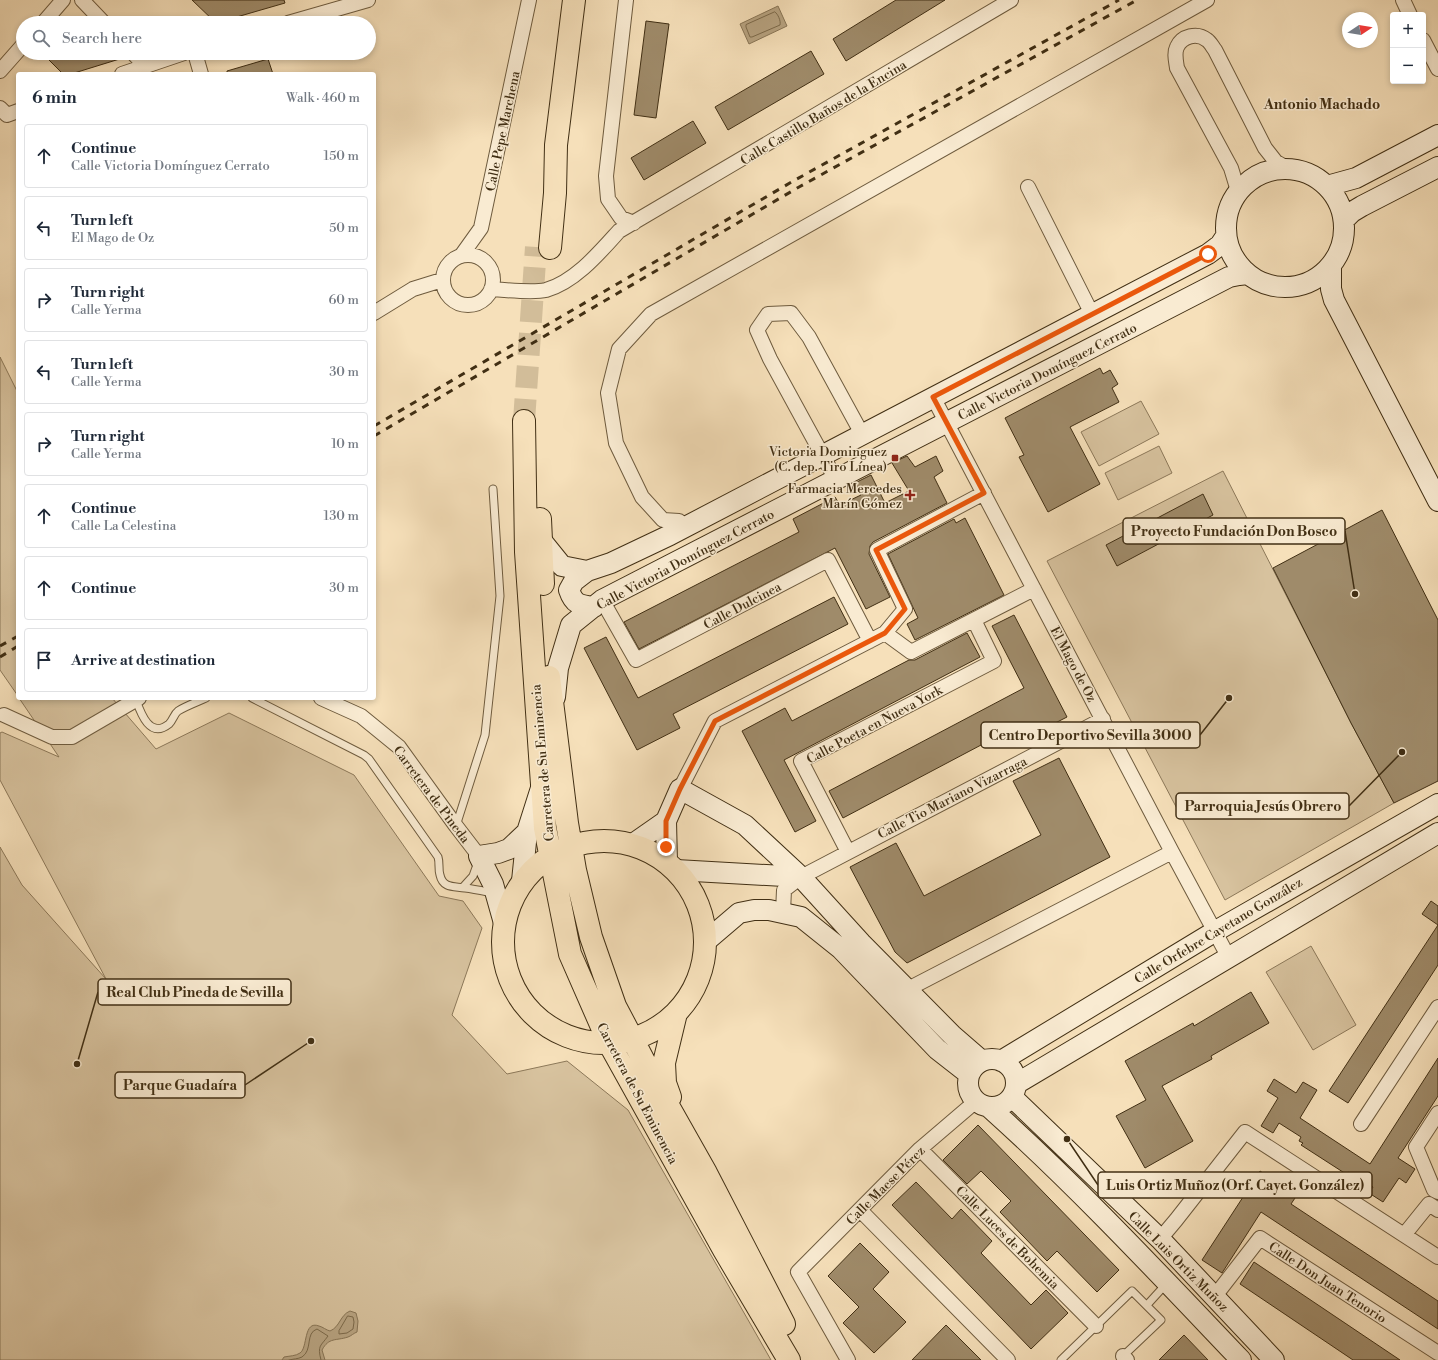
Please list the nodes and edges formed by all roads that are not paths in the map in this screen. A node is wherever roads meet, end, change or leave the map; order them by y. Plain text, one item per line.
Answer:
1 (63, 0) edge
2 (82, 0) edge
3 (368, 0) edge
4 (529, 0) edge
5 (574, 0) edge
6 (626, 0) edge
7 (1011, 0) edge
8 (1207, 0) edge
9 (1403, 0) edge
10 (1409, 12) edge
11 (49, 16) edge
12 (97, 16) edge
13 (312, 16) edge
14 (1426, 46) edge
15 (16, 53) edge
16 (139, 60) edge
17 (163, 60) edge
18 (197, 60) edge
19 (145, 66) junction
20 (1438, 69) edge
21 (0, 71) edge
22 (128, 72) edge
23 (200, 72) edge
24 (1438, 134) edge
25 (1438, 167) edge
26 (1288, 168) junction
27 (1327, 186) junction
28 (1028, 187) dead end
29 (1238, 192) junction
30 (1344, 220) junction
31 (634, 223) junction
32 (1226, 236) junction
33 (543, 248) tunnel mouth
34 (461, 256) junction
35 (1331, 265) junction
36 (1248, 274) junction
37 (442, 280) junction
38 (1300, 286) junction
39 (491, 289) junction
40 (1334, 300) junction
41 (376, 312) edge
42 (1092, 314) junction
43 (933, 397) junction
44 (947, 423) junction
45 (862, 434) junction
46 (823, 455) junction
47 (836, 480) junction
48 (493, 490) dead end
49 (984, 493) junction
50 (1438, 501) edge
51 (679, 521) dead end
52 (541, 540) junction
53 (587, 572) junction
54 (1034, 589) junction
55 (598, 603) junction
56 (974, 620) junction
57 (885, 633) junction
58 (870, 641) junction
59 (135, 700) edge
60 (137, 700) edge
61 (202, 700) edge
62 (256, 700) edge
63 (325, 700) edge
64 (1, 715) edge
65 (553, 715) junction
66 (1103, 719) junction
67 (542, 784) junction
68 (680, 789) junction
69 (1438, 804) edge
70 (666, 821) junction
71 (456, 826) junction
72 (527, 832) junction
73 (1438, 833) edge
74 (633, 844) junction
75 (571, 848) junction
76 (848, 852) junction
77 (1172, 852) junction
78 (479, 856) junction
79 (551, 859) junction
80 (672, 866) junction
81 (801, 877) junction
82 (521, 883) junction
83 (464, 887) junction
84 (496, 894) junction
85 (783, 912) junction
86 (504, 923) junction
87 (1214, 932) junction
88 (705, 942) junction
89 (1229, 958) junction
90 (908, 989) junction
91 (1438, 1007) edge
92 (676, 1012) junction
93 (569, 1037) junction
94 (632, 1037) junction
95 (608, 1043) junction
96 (984, 1065) junction
97 (627, 1076) junction
98 (1014, 1090) junction
99 (983, 1105) junction
100 (1438, 1113) edge
101 (677, 1121) junction
102 (1361, 1124) dead end
103 (920, 1149) junction
104 (1438, 1192) edge
105 (860, 1210) junction
106 (1438, 1210) edge
107 (1404, 1235) junction
108 (1160, 1239) junction
109 (1438, 1257) edge
110 (1168, 1283) junction
111 (1215, 1296) junction
112 (1147, 1305) junction
113 (1096, 1326) junction
114 (1438, 1353) edge
115 (1123, 1359) edge
116 (789, 1360) edge
117 (802, 1360) edge
118 (848, 1360) edge
119 (1008, 1360) edge
120 (1061, 1360) edge
121 (1241, 1360) edge
122 (1274, 1360) edge

1 - 11 street
2 - 12 street
3 - 13 street
4 - 34 street, Calle Pepe Marchena
5 - 33 main road
6 - 31 street
7 - 31 street, Calle Castillo Baños de la Encina
8 - 51 street
9 - 10 street
14 - 20 street
15 - 21 street
16 - 19 street
17 - 19 street
18 - 23 street
19 - 22 street
24 - 27 street
25 - 30 street
26 - 27 street
26 - 29 street
26 - 29 street
27 - 30 street
28 - 42 street
29 - 32 street
30 - 35 street
31 - 39 street, Calle Castillo Baños de la Encina
32 - 36 street
32 - 42 street
34 - 37 street
34 - 39 street
35 - 38 street
35 - 40 street
36 - 38 street
36 - 44 street, Calle Victoria Domínguez Cerrato
37 - 39 street
37 - 41 street
38 - 40 street
40 - 50 street
42 - 43 street
43 - 44 street, El Mago de Oz
43 - 45 street
44 - 47 street, Calle Victoria Domínguez Cerrato
44 - 49 street, El Mago de Oz
45 - 46 street
45 - 46 street
46 - 47 street
46 - 53 street
47 - 55 street, Calle Victoria Domínguez Cerrato
48 - 71 lane
49 - 54 street, El Mago de Oz
49 - 57 street
52 - 53 street
52 - 65 main road, Carretera de Su Eminencia
52 - 67 main road, Carretera de Su Eminencia
53 - 55 street
54 - 56 street
54 - 66 street, El Mago de Oz
55 - 58 street, Calle Dulcinea
55 - 65 street, Calle Victoria Domínguez Cerrato
56 - 57 street
56 - 76 street, Calle Poeta en Nueva York
57 - 58 street
58 - 68 street
59 - 64 street
60 - 61 lane
62 - 83 lane
63 - 71 street, Carretera de Pineda
65 - 75 main road, Carretera de Su Eminencia
66 - 76 street, Calle Tio Mariano Vizarraga
66 - 77 street, El Mago de Oz
67 - 72 street
67 - 79 main road, Carretera de Su Eminencia
68 - 70 street
68 - 81 street
69 - 87 street, Calle Orfebre Cayetano González
70 - 74 street
70 - 80 street
71 - 78 street, Carretera de Pineda
72 - 78 street
72 - 82 street
73 - 89 street
74 - 75 main road
74 - 80 main road
75 - 79 main road
75 - 94 main road, Carretera de Su Eminencia
76 - 81 street, Calle Tio Mariano Vizarraga
77 - 87 street, El Mago de Oz
77 - 90 street
78 - 82 street
78 - 83 lane
78 - 84 street
79 - 82 main road
79 - 95 main road, Carretera de Su Eminencia
80 - 81 street
80 - 88 main road
81 - 85 street, Calle Tio Mariano Vizarraga
81 - 90 street
82 - 86 main road
83 - 84 lane
84 - 86 street
85 - 88 street
85 - 96 street
86 - 93 main road
87 - 89 street, El Mago de Oz
87 - 96 street, Calle Orfebre Cayetano González
88 - 92 main road
89 - 98 street
90 - 96 street
91 - 102 street
92 - 94 main road
92 - 101 main road
93 - 95 main road
93 - 97 main road
94 - 95 main road
94 - 101 main road, Carretera de Su Eminencia
95 - 97 main road, Carretera de Su Eminencia
96 - 98 street
96 - 99 street
97 - 116 main road, Carretera de Su Eminencia
98 - 99 street
98 - 108 street, Calle Luis Ortiz Muñoz
99 - 103 street, Calle Maese Pérez
99 - 110 street, Calle Luis Ortiz Muñoz
100 - 104 street
101 - 117 main road, Carretera de Su Eminencia
103 - 105 street, Calle Maese Pérez
103 - 113 street, Calle Luces de Bohemia
105 - 118 street, Calle Maese Pérez
105 - 119 street
106 - 107 street
107 - 108 street
107 - 109 street
108 - 111 street, Calle Luis Ortiz Muñoz
110 - 112 lane
110 - 121 street, Calle Luis Ortiz Muñoz
111 - 114 street, Calle Don Juan Tenorio
111 - 122 street, Calle Luis Ortiz Muñoz
112 - 113 lane
112 - 115 lane
113 - 120 lane

